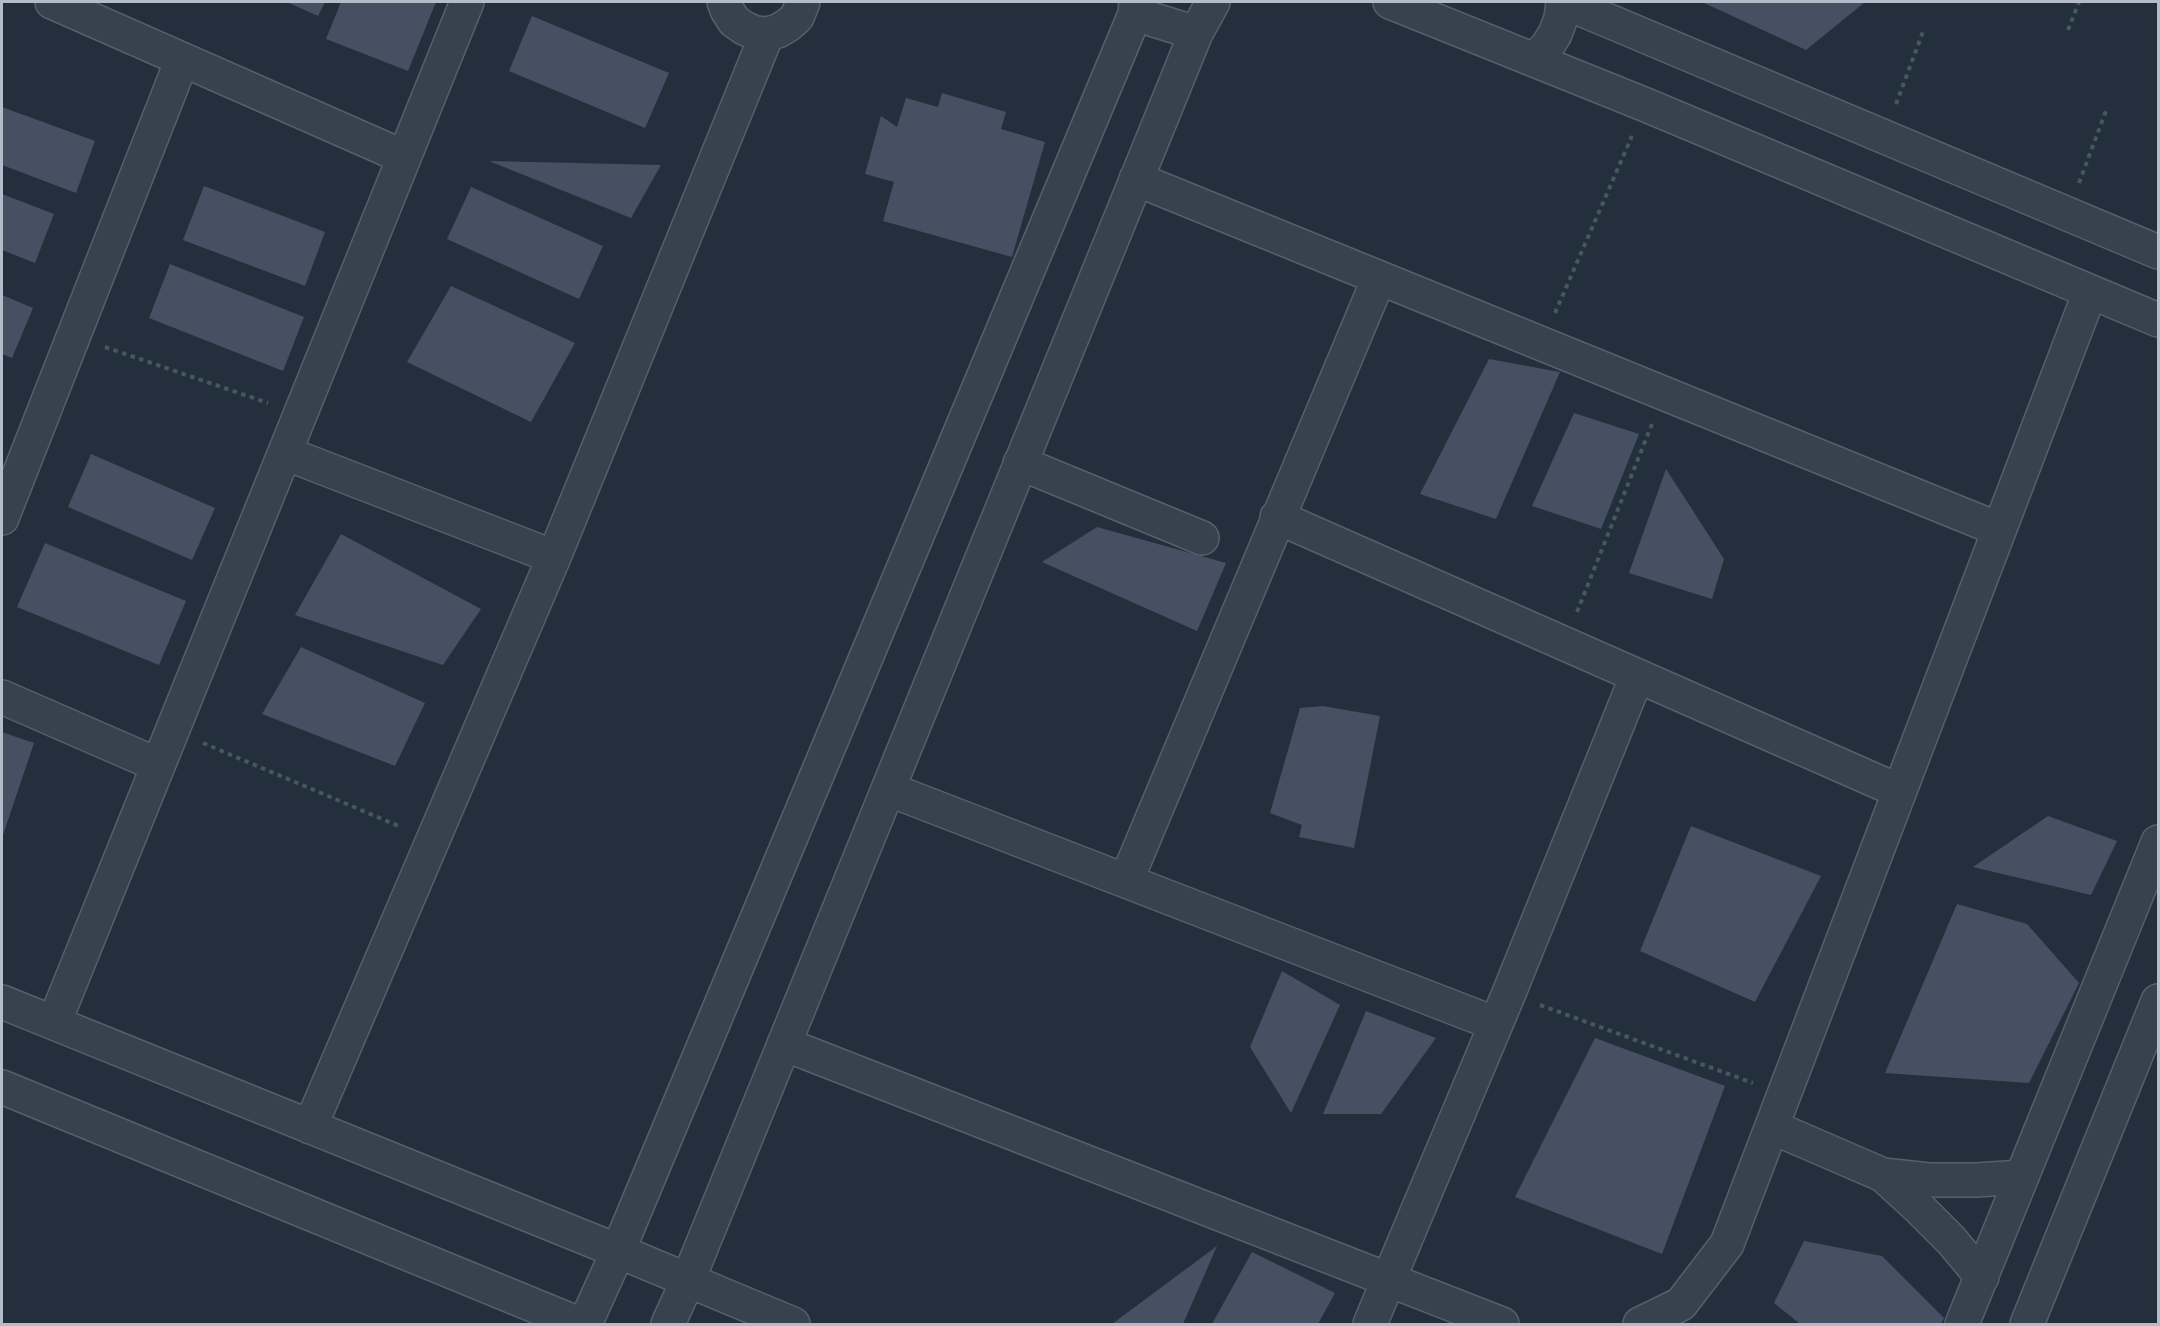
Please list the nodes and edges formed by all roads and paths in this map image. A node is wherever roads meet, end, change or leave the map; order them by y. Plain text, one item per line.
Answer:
1 (52, 2) edge
2 (467, 2) edge
3 (724, 2) edge
4 (803, 2) edge
5 (1213, 2) edge
6 (1390, 2) edge
7 (1563, 2) edge
8 (2079, 2) edge
9 (1135, 8) edge
10 (1427, 9) edge
11 (1924, 29) dead end
12 (2068, 30) dead end
13 (767, 33) junction
14 (1196, 33) junction
15 (1534, 59) junction
16 (182, 60) junction
17 (1646, 105) junction
18 (2107, 108) dead end
19 (1884, 136) junction
20 (404, 157) junction
21 (1136, 179) junction
22 (2068, 213) junction
23 (2158, 252) edge
24 (1379, 278) junction
25 (2090, 292) junction
26 (2158, 320) edge
27 (73, 336) junction
28 (1541, 344) junction
29 (1665, 394) junction
30 (300, 414) junction
31 (285, 453) junction
32 (1020, 463) junction
33 (1277, 517) junction
34 (2, 518) edge
35 (1998, 529) junction
36 (1202, 538) dead end
37 (554, 557) junction
38 (1564, 644) junction
39 (1636, 676) junction
40 (2, 697) edge
41 (172, 730) junction
42 (158, 765) junction
43 (888, 789) junction
44 (1899, 791) junction
45 (433, 841) junction
46 (2158, 842) edge
47 (1126, 881) junction
48 (1509, 993) junction
49 (2158, 1001) edge
50 (2, 1002) edge
51 (54, 1023) junction
52 (1496, 1024) junction
53 (784, 1044) junction
54 (2, 1087) edge
55 (1784, 1095) junction
56 (310, 1127) junction
57 (1772, 1127) junction
58 (1883, 1175) junction
59 (2022, 1177) junction
60 (618, 1251) junction
61 (1982, 1277) junction
62 (688, 1280) junction
63 (1389, 1280) junction
64 (579, 1324) edge
65 (585, 1324) edge
66 (668, 1324) edge
67 (793, 1324) edge
68 (1370, 1324) edge
69 (1502, 1324) edge
70 (1640, 1324) edge
71 (1962, 1324) edge
72 (2027, 1324) edge

1 - 16 street
2 - 20 street
3 - 13 street
4 - 13 street
5 - 14 street
6 - 10 street
7 - 15 street
7 - 19 street
8 - 12 path
9 - 14 street
9 - 60 street
10 - 15 street
11 - 19 path
13 - 37 street
14 - 21 street
15 - 17 street
16 - 20 street
16 - 27 street
17 - 25 street
17 - 28 path
18 - 22 path
19 - 22 street
20 - 30 street
21 - 24 street
21 - 32 street
22 - 23 street
24 - 28 street
24 - 33 street
25 - 26 street
25 - 35 street
27 - 30 path
27 - 34 street
28 - 29 street
29 - 35 street
29 - 38 path
30 - 31 street
31 - 37 street
31 - 41 street
32 - 36 street
32 - 43 street
33 - 38 street
33 - 47 street
35 - 44 street
37 - 45 street
38 - 39 street
39 - 44 street
39 - 48 street
40 - 42 street
41 - 42 street
41 - 45 path
42 - 51 street
43 - 47 street
43 - 53 street
44 - 55 street
45 - 56 street
46 - 59 street
47 - 52 street
48 - 52 street
48 - 55 path
49 - 72 street
50 - 51 street
51 - 56 street
52 - 63 street
53 - 62 street
53 - 63 street
54 - 64 street
55 - 57 street
56 - 60 street
57 - 58 street
57 - 70 street
58 - 59 street
58 - 61 street
59 - 61 street
60 - 62 street
60 - 65 street
61 - 71 street
62 - 66 street
62 - 67 street
63 - 68 street
63 - 69 street

